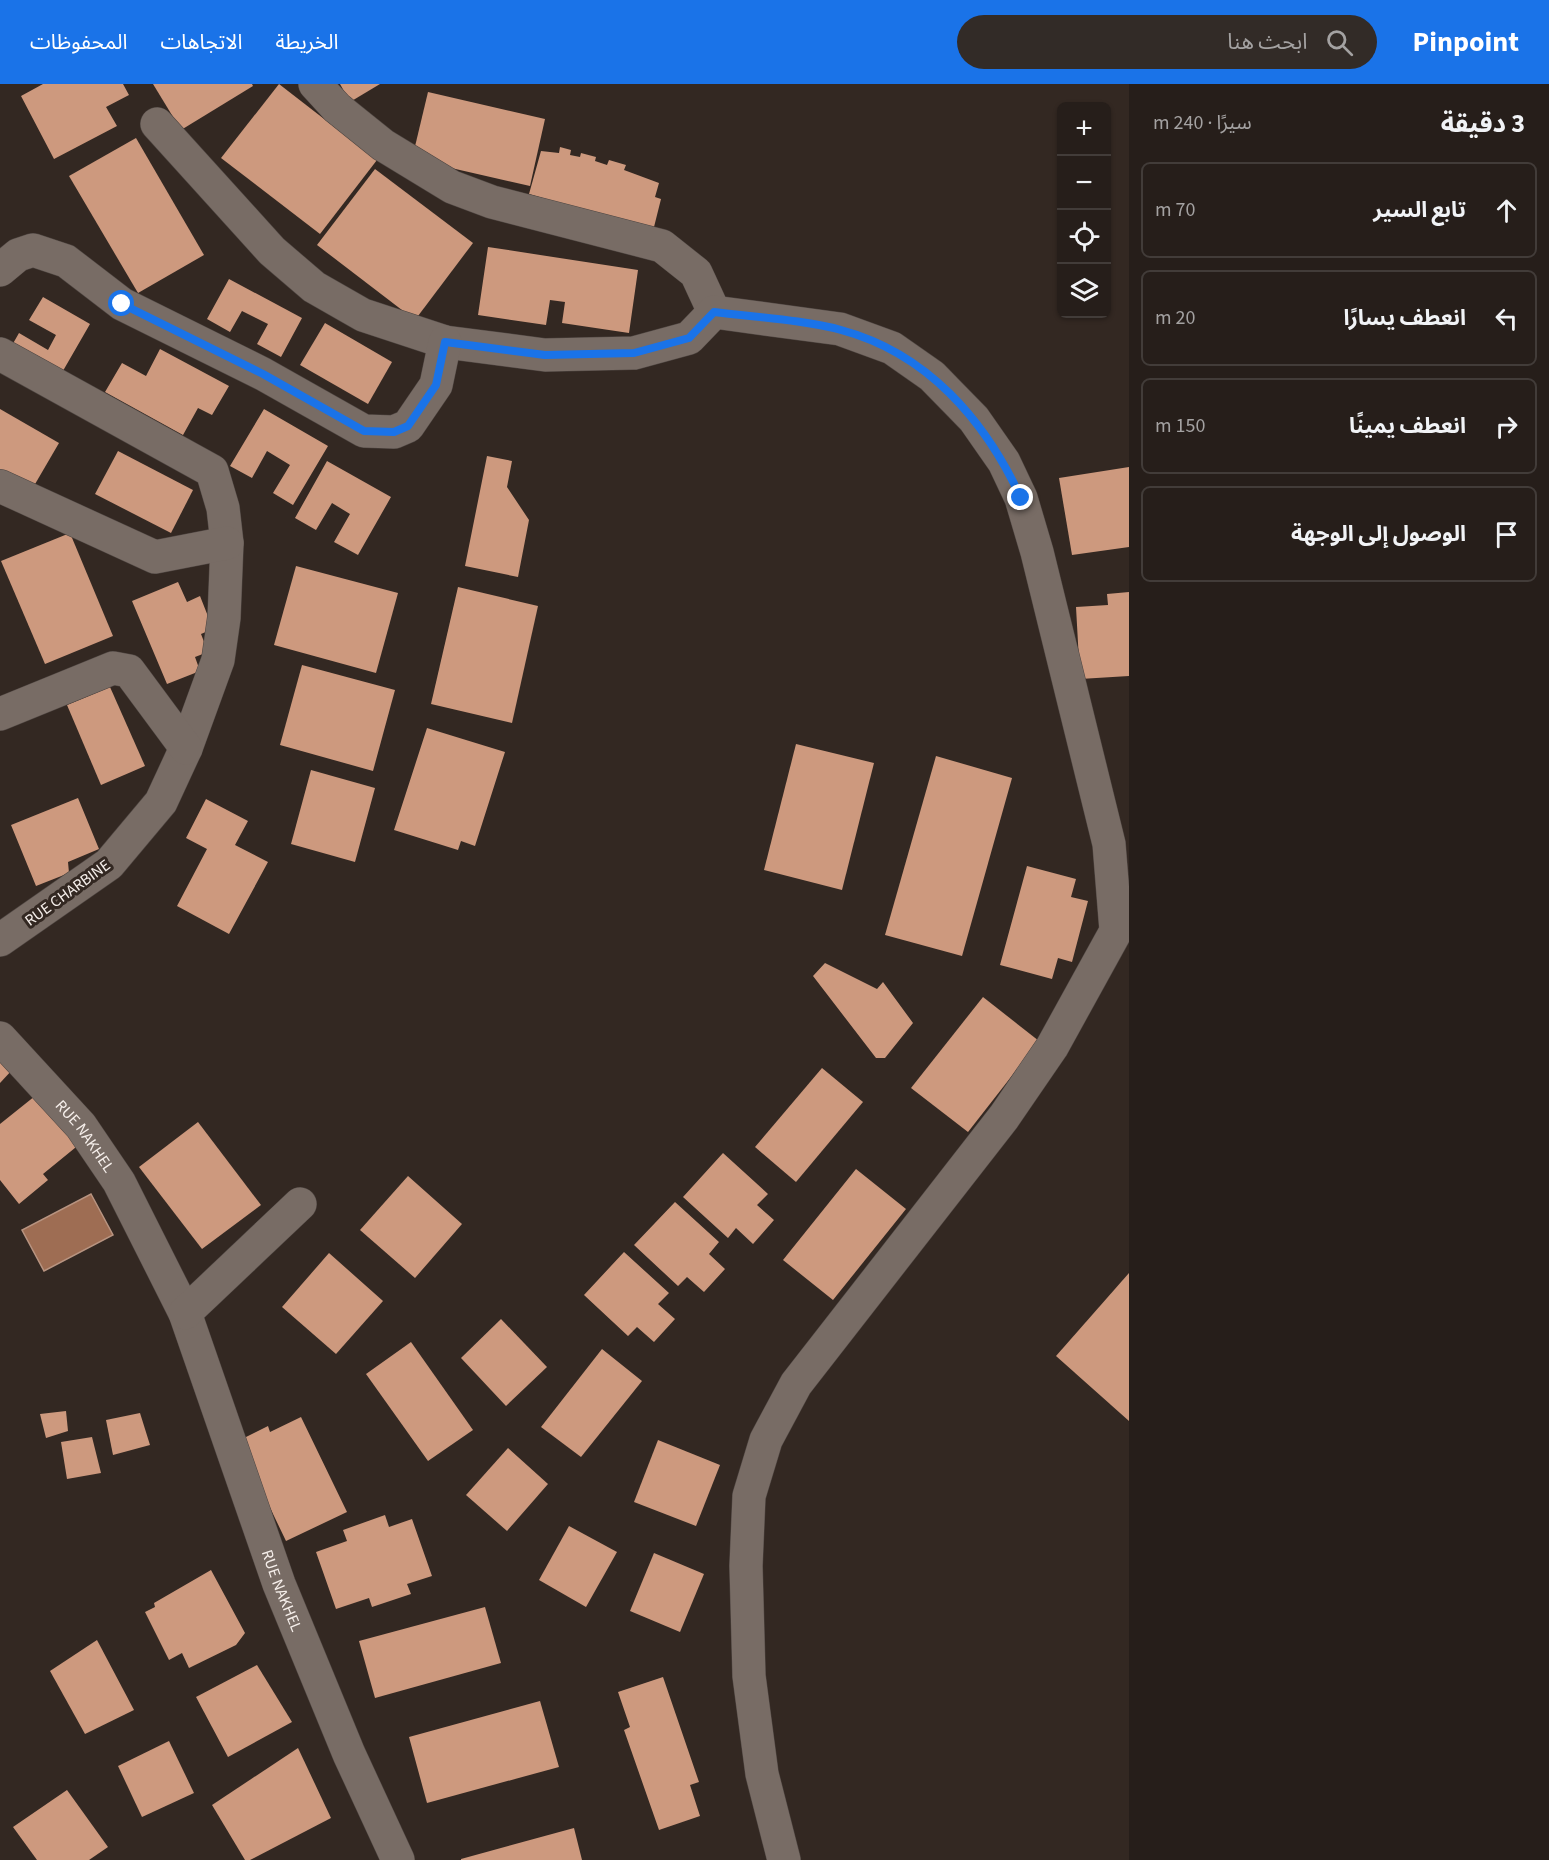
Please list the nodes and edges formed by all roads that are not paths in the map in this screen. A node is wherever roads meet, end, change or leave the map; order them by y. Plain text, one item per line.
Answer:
1 (315, 84) edge
2 (157, 124) dead end
3 (0, 270) edge
4 (714, 312) junction
5 (445, 342) junction
6 (0, 354) edge
7 (0, 486) edge
8 (227, 543) junction
9 (0, 714) edge
10 (186, 748) junction
11 (0, 940) edge
12 (0, 1038) edge
13 (300, 1204) dead end
14 (185, 1313) junction
15 (398, 1860) edge
16 (784, 1860) edge

1 - 4 street
2 - 5 street
3 - 5 street
4 - 5 street
4 - 16 street
6 - 8 street, RUE CHARBINE
7 - 8 street
8 - 10 street, RUE CHARBINE
9 - 10 street
10 - 11 street, RUE CHARBINE
12 - 14 street, RUE NAKHEL
13 - 14 street
14 - 15 street, RUE NAKHEL

